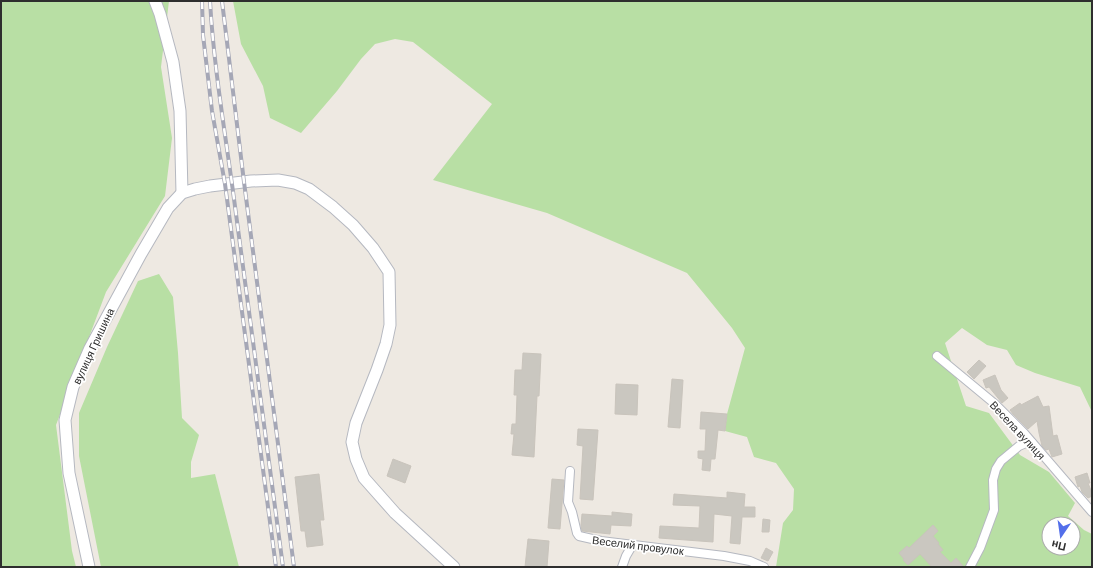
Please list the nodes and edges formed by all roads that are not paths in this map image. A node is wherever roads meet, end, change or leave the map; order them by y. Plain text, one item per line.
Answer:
1 (155, 1) edge
2 (182, 193) junction
3 (937, 356) dead end
4 (1032, 443) junction
5 (570, 471) dead end
6 (1092, 512) edge
7 (633, 544) junction
8 (89, 567) edge
9 (454, 567) edge
10 (622, 567) edge
11 (764, 567) edge
12 (970, 567) edge

1 - 2 street
2 - 8 street, вулиця Гришина
2 - 9 street
3 - 4 street, Весела вулиця
4 - 6 street, Весела вулиця
4 - 12 street
5 - 7 street, Веселий провулок
7 - 10 street
7 - 11 street, Веселий провулок

